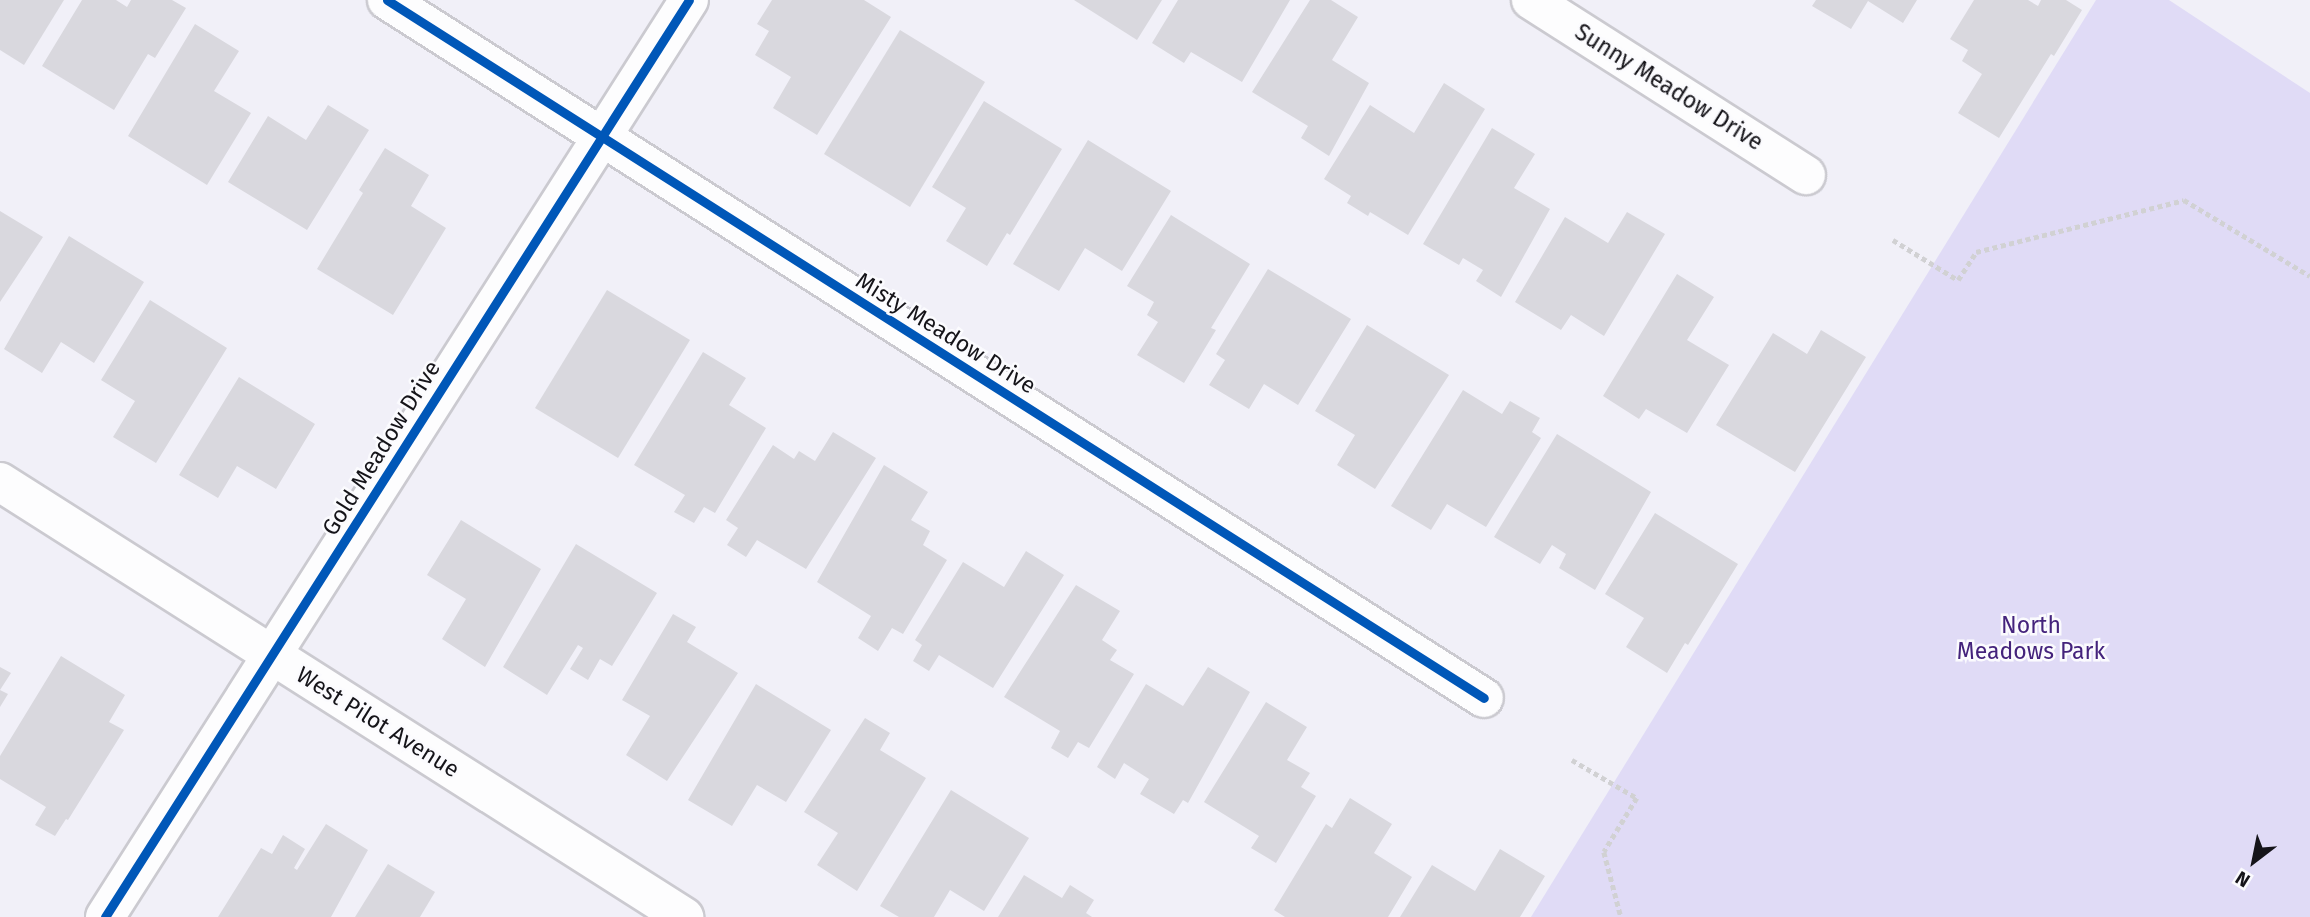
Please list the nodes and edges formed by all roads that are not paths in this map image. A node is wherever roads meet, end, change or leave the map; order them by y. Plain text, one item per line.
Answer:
1 (387, 0) edge
2 (689, 0) edge
3 (1531, 0) edge
4 (602, 136) junction
5 (1807, 175) dead end
6 (0, 482) edge
7 (272, 655) junction
8 (1484, 698) dead end
9 (105, 917) edge
10 (684, 917) edge

1 - 4 street, Misty Meadow Drive
2 - 4 street, Gold Meadow Drive
3 - 5 street, Sunny Meadow Drive
4 - 7 street, Gold Meadow Drive
4 - 8 street, Misty Meadow Drive
6 - 7 street, West Pilot Avenue
7 - 9 street, Gold Meadow Drive
7 - 10 street, West Pilot Avenue

